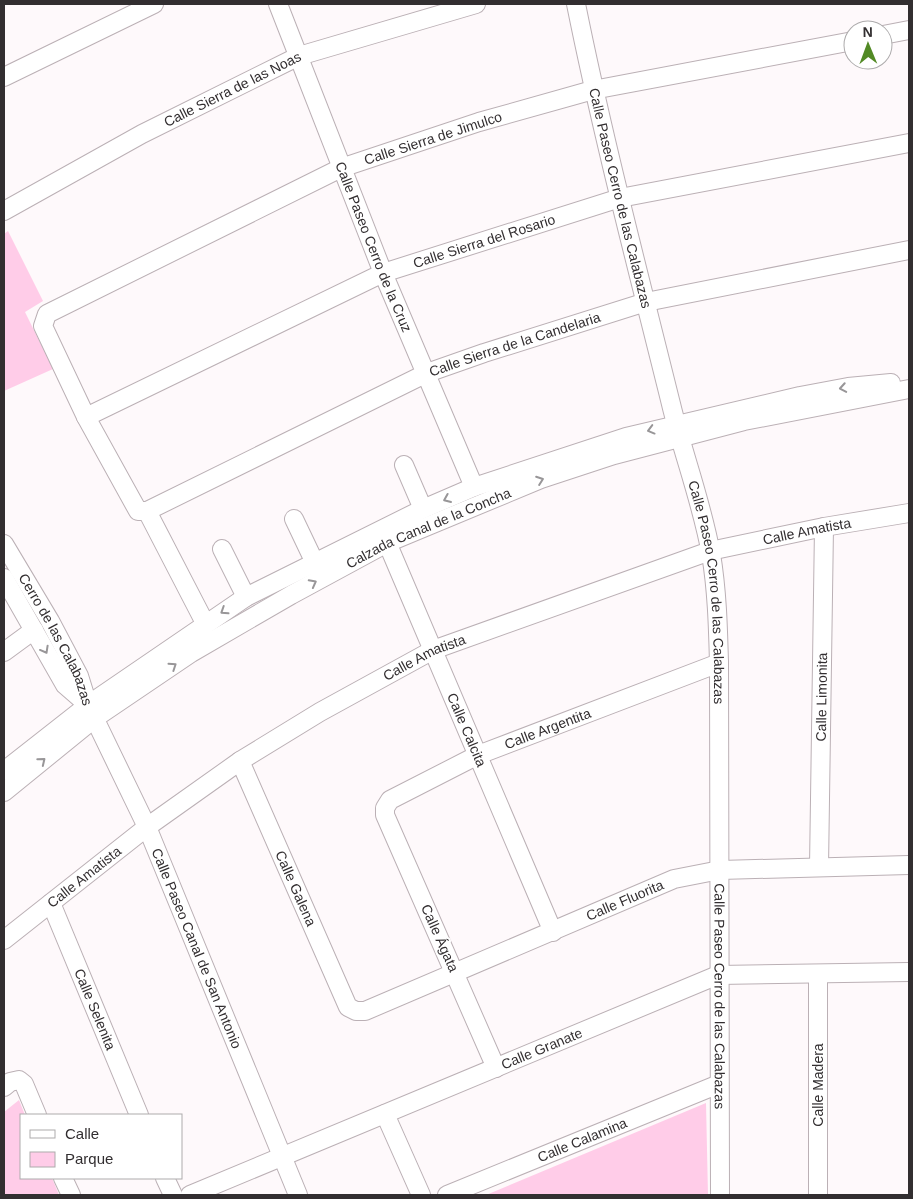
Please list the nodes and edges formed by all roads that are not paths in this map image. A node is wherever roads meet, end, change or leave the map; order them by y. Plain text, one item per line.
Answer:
1 (154, 4) edge
2 (278, 4) edge
3 (476, 4) edge
4 (576, 4) edge
5 (909, 30) edge
6 (893, 33) edge
7 (843, 43) edge
8 (298, 56) junction
9 (4, 77) edge
10 (593, 90) junction
11 (909, 143) edge
12 (342, 168) junction
13 (620, 198) junction
14 (4, 211) edge
15 (909, 250) edge
16 (383, 273) junction
17 (646, 302) junction
18 (426, 373) junction
19 (909, 384) edge
20 (909, 389) edge
21 (86, 417) junction
22 (677, 430) junction
23 (404, 465) dead end
24 (474, 488) junction
25 (423, 509) junction
26 (147, 511) junction
27 (909, 513) edge
28 (294, 519) dead end
29 (824, 527) junction
30 (384, 535) junction
31 (4, 544) edge
32 (222, 548) dead end
33 (710, 551) junction
34 (314, 561) junction
35 (4, 578) edge
36 (246, 597) junction
37 (205, 623) junction
38 (34, 630) junction
39 (433, 650) junction
40 (4, 652) edge
41 (719, 663) junction
42 (91, 712) junction
43 (478, 756) junction
44 (240, 761) junction
45 (4, 771) edge
46 (4, 792) edge
47 (386, 808) joint
48 (147, 827) junction
49 (909, 865) edge
50 (819, 867) junction
51 (720, 870) junction
52 (51, 903) junction
53 (553, 932) junction
54 (4, 940) edge
55 (455, 972) junction
56 (909, 972) edge
57 (818, 974) junction
58 (718, 975) junction
59 (356, 1011) joint
60 (496, 1068) junction
61 (11, 1084) edge
62 (719, 1084) junction
63 (37, 1114) edge
64 (139, 1114) edge
65 (385, 1114) junction
66 (282, 1157) junction
67 (63, 1179) edge
68 (165, 1179) edge
69 (70, 1195) edge
70 (173, 1195) edge
71 (190, 1195) edge
72 (298, 1195) edge
73 (421, 1195) edge
74 (447, 1195) edge
75 (720, 1195) edge
76 (818, 1195) edge

1 - 9 street
2 - 8 street, Calle Paseo Cerro de la Cruz
3 - 8 street, Calle Sierra de las Noas
4 - 10 street, Calle Paseo Cerro de las Calabazas
5 - 6 street
7 - 10 street, Calle Sierra de Jimulco
8 - 12 street, Calle Paseo Cerro de la Cruz
8 - 14 street, Calle Sierra de las Noas
10 - 12 street, Calle Sierra de Jimulco
10 - 13 street, Calle Paseo Cerro de las Calabazas
11 - 13 street, Calle Sierra del Rosario
12 - 16 street, Calle Paseo Cerro de la Cruz
12 - 21 street, Calle Sierra de Jimulco
13 - 16 street, Calle Sierra del Rosario
13 - 17 street, Calle Paseo Cerro de las Calabazas
15 - 17 street, Calle Sierra de la Candelaria
16 - 18 street, Calle Paseo Cerro de la Cruz
16 - 21 street, Calle Sierra del Rosario
17 - 18 street, Calle Sierra de la Candelaria
17 - 22 street, Calle Paseo Cerro de las Calabazas
18 - 24 street, Calle Paseo Cerro de la Cruz
18 - 26 street, Calle Sierra de la Candelaria
19 -> 22 street, Calzada Canal de la Concha
20 - 22 street, Calzada Canal de la Concha
21 - 26 street
22 -> 24 street, Calzada Canal de la Concha
30 -> 22 street, Calzada Canal de la Concha
22 - 33 street, Calle Paseo Cerro de las Calabazas
23 - 25 street
24 -> 25 street, Calzada Canal de la Concha
25 - 30 street, Calzada Canal de la Concha
26 - 37 street
27 - 29 street, Calle Amatista
28 - 34 street
29 - 33 street, Calle Amatista
29 - 50 street, Calle Limonita
30 - 34 street, Calzada Canal de la Concha
30 - 39 street, Calle Calcita
42 -> 30 street, Calzada Canal de la Concha
31 - 42 street, Cerro de las Calabazas
32 - 36 street
33 - 39 street, Calle Amatista
33 - 41 street, Calle Paseo Cerro de las Calabazas
34 - 36 street, Calzada Canal de la Concha
35 - 38 street, Cerro de las Calabazas
36 -> 37 street, Calzada Canal de la Concha
37 - 42 street, Calzada Canal de la Concha
38 - 40 street
38 -> 42 street, Cerro de las Calabazas
39 - 43 street, Calle Calcita
39 - 44 street, Calle Amatista
41 - 43 street, Calle Argentita
41 - 51 street, Calle Paseo Cerro de las Calabazas
42 - 45 street, Calzada Canal de la Concha
46 -> 42 street, Calzada Canal de la Concha
42 - 48 street, Calle Paseo Canal de San Antonio
43 - 47 street, Calle Argentita
43 - 53 street, Calle Calcita
44 - 48 street, Calle Amatista
44 - 59 street, Calle Galena
47 - 55 street, Calle Ágata
48 - 52 street, Calle Amatista
48 - 66 street, Calle Paseo Canal de San Antonio
49 - 50 street, Calle Fluorita
50 - 51 street, Calle Fluorita
51 - 53 street, Calle Fluorita
51 - 58 street, Calle Paseo Cerro de las Calabazas
52 - 54 street, Calle Amatista
52 - 64 street, Calle Selenita
53 - 55 street, Calle Fluorita
55 - 59 street, Calle Fluorita
55 - 60 street, Calle Ágata
56 - 57 street, Calle Granate
57 - 58 street, Calle Granate
57 - 76 street, Calle Madera
58 - 60 street, Calle Granate
58 - 62 street, Calle Paseo Cerro de las Calabazas
60 - 65 street, Calle Granate
61 - 63 street
62 - 74 street, Calle Calamina
62 - 75 street, Calle Paseo Cerro de las Calabazas
65 - 66 street, Calle Granate
65 - 73 street
66 - 71 street, Calle Granate
66 - 72 street, Calle Paseo Canal de San Antonio
67 - 69 street
68 - 70 street

